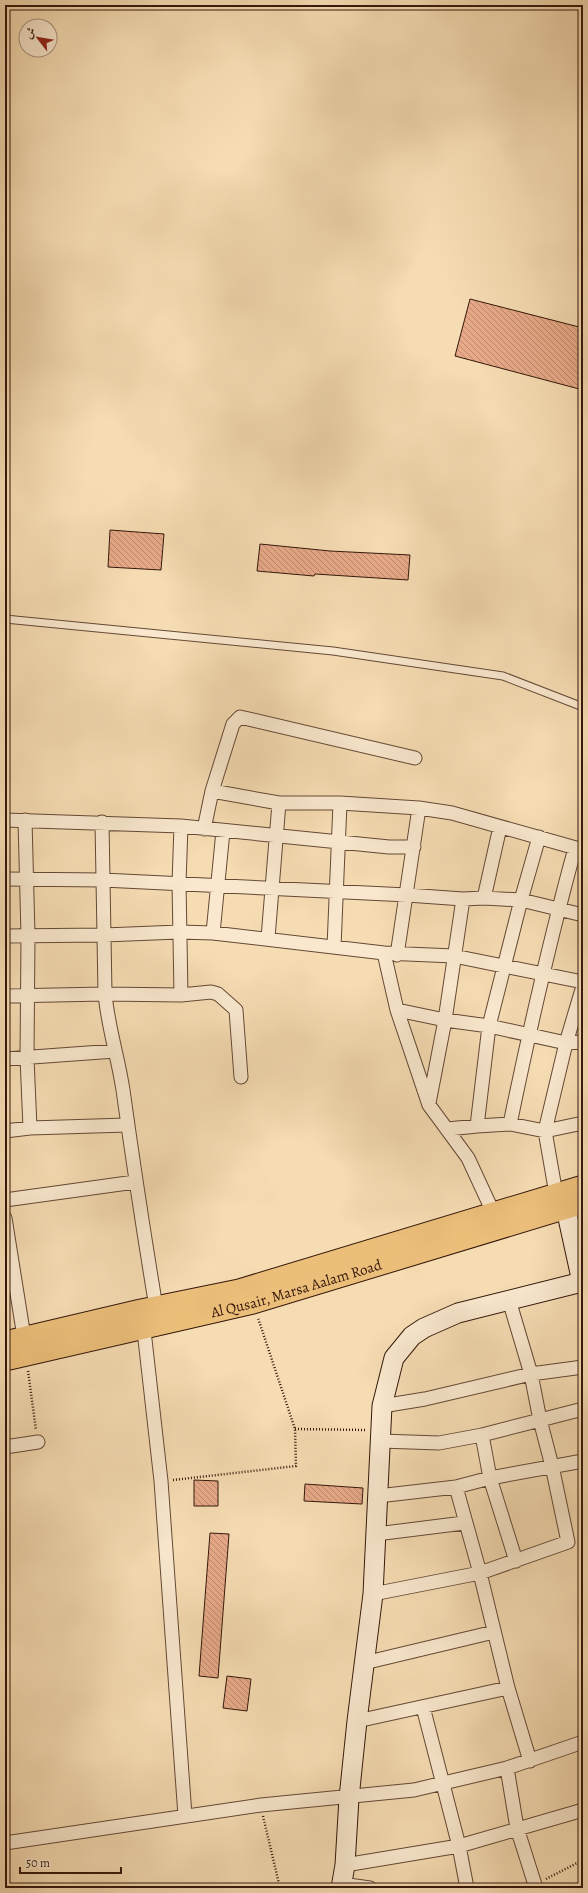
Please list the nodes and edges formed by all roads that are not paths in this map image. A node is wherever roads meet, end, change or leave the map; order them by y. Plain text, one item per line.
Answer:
1 (5, 619) edge
2 (583, 707) edge
3 (415, 758) dead end
4 (212, 791) junction
5 (279, 803) junction
6 (340, 803) junction
7 (419, 808) junction
8 (5, 820) edge
9 (25, 820) junction
10 (102, 822) junction
11 (182, 826) junction
12 (500, 827) junction
13 (204, 829) junction
14 (223, 831) junction
15 (275, 836) junction
16 (539, 837) junction
17 (337, 842) junction
18 (414, 847) junction
19 (579, 849) edge
20 (5, 879) edge
21 (25, 879) junction
22 (103, 880) junction
23 (179, 883) junction
24 (218, 885) junction
25 (271, 888) junction
26 (335, 892) junction
27 (406, 895) junction
28 (484, 898) junction
29 (463, 899) junction
30 (521, 900) junction
31 (559, 909) junction
32 (583, 915) edge
33 (179, 932) junction
34 (213, 933) junction
35 (5, 936) edge
36 (28, 936) junction
37 (104, 936) junction
38 (268, 938) junction
39 (334, 947) junction
40 (384, 954) junction
41 (397, 955) junction
42 (454, 956) junction
43 (505, 965) junction
44 (544, 974) junction
45 (583, 982) edge
46 (583, 986) edge
47 (105, 994) junction
48 (181, 995) junction
49 (5, 996) edge
50 (26, 996) junction
51 (397, 1010) junction
52 (445, 1020) junction
53 (489, 1026) junction
54 (528, 1036) junction
55 (583, 1042) edge
56 (566, 1043) junction
57 (115, 1051) junction
58 (27, 1058) junction
59 (5, 1059) edge
60 (241, 1077) dead end
61 (429, 1105) junction
62 (583, 1123) edge
63 (510, 1124) junction
64 (127, 1125) junction
65 (476, 1126) junction
66 (30, 1128) junction
67 (448, 1129) junction
68 (5, 1131) edge
69 (545, 1131) junction
70 (135, 1182) junction
71 (583, 1186) edge
72 (5, 1200) edge
73 (568, 1202) edge
74 (494, 1212) junction
75 (5, 1218) edge
76 (582, 1285) edge
77 (509, 1300) junction
78 (147, 1315) junction
79 (18, 1345) edge
80 (5, 1360) edge
81 (583, 1367) edge
82 (531, 1374) junction
83 (382, 1406) junction
84 (583, 1409) edge
85 (540, 1420) junction
86 (482, 1435) junction
87 (381, 1436) junction
88 (38, 1442) road end
89 (5, 1447) edge
90 (583, 1461) edge
91 (552, 1466) junction
92 (490, 1478) junction
93 (456, 1487) junction
94 (378, 1496) junction
95 (464, 1523) junction
96 (376, 1534) junction
97 (516, 1561) junction
98 (480, 1573) junction
99 (373, 1594) junction
100 (494, 1632) junction
101 (364, 1663) junction
102 (508, 1688) junction
103 (423, 1707) junction
104 (357, 1721) junction
105 (583, 1742) edge
106 (530, 1761) junction
107 (507, 1768) junction
108 (444, 1784) junction
109 (349, 1798) junction
110 (582, 1812) edge
111 (185, 1816) junction
112 (517, 1828) junction
113 (5, 1843) edge
114 (459, 1846) junction
115 (345, 1865) junction
116 (341, 1886) edge
117 (531, 1887) edge
118 (370, 1888) edge
119 (467, 1888) edge

1 - 2 lane
3 - 4 street
4 - 5 street
4 - 13 street
5 - 6 street
5 - 15 street
6 - 7 street
6 - 17 street
7 - 12 street
7 - 18 street
8 - 9 street
9 - 10 street
9 - 21 street
10 - 11 street
10 - 22 street
11 - 13 street
11 - 23 street
12 - 16 street
12 - 28 street
13 - 14 street
14 - 15 street
14 - 24 street
15 - 17 street
15 - 25 street
16 - 19 street
16 - 30 street
17 - 18 street
17 - 26 street
18 - 27 street
19 - 31 street
20 - 21 street
21 - 22 street
21 - 36 street
22 - 23 street
22 - 37 street
23 - 24 street
23 - 33 street
24 - 25 street
24 - 34 street
25 - 26 street
25 - 38 street
26 - 27 street
26 - 39 street
27 - 29 street
27 - 41 street
28 - 29 street
28 - 30 street
29 - 42 street
30 - 31 street
30 - 43 street
31 - 32 street
31 - 44 street
33 - 34 street
33 - 37 street
33 - 48 street
34 - 38 street
35 - 36 street
36 - 37 street
36 - 50 street
37 - 47 street
38 - 39 street
39 - 40 street
40 - 41 street
40 - 51 street
41 - 42 street
42 - 43 street
42 - 52 street
43 - 44 street
43 - 53 street
44 - 45 street
44 - 54 street
46 - 56 street
47 - 48 street
47 - 50 street
47 - 57 street
48 - 60 street
49 - 50 street
50 - 58 street
51 - 52 street
51 - 61 street
52 - 53 street
52 - 61 street
53 - 54 street
53 - 65 street
54 - 56 street
54 - 63 street
55 - 56 street
56 - 69 street
57 - 58 street
57 - 64 street
58 - 59 street
58 - 66 street
61 - 67 street
62 - 69 street
63 - 65 street
63 - 69 street
64 - 66 street
64 - 70 street
65 - 67 street
66 - 68 street
67 - 74 street
69 - 73 street
70 - 72 street
70 - 78 street
71 - 73 main road, Al Qusair, Marsa Aalam Road
73 - 74 main road, Al Qusair, Marsa Aalam Road
73 - 76 street
73 - 78 main road, Al Qusair, Marsa Aalam Road
74 - 78 main road, Al Qusair, Marsa Aalam Road
75 - 79 street
76 - 77 street
77 - 82 street
77 - 83 street
78 - 79 main road, Al Qusair, Marsa Aalam Road
78 - 111 street
79 - 80 main road, Al Qusair, Marsa Aalam Road
81 - 82 street
82 - 83 street
82 - 85 street
83 - 87 street
84 - 85 street
85 - 86 street
85 - 91 street
86 - 87 street
86 - 92 street
87 - 94 street
88 - 89 street
90 - 91 street
91 - 92 street
91 - 97 street
92 - 93 street
92 - 97 street
93 - 94 street
93 - 95 street
94 - 96 street
95 - 96 street
95 - 98 street
96 - 99 street
97 - 98 street
98 - 99 street
98 - 100 street
99 - 101 street
100 - 101 street
100 - 102 street
101 - 104 street
102 - 103 street
102 - 106 street
103 - 104 street
103 - 108 street
104 - 109 street
105 - 106 street
106 - 107 street
107 - 108 street
107 - 112 street
108 - 109 street
108 - 114 street
109 - 111 street
109 - 115 street
110 - 112 street
111 - 113 street
112 - 114 street
112 - 117 street
114 - 115 street
114 - 119 street
115 - 116 street
116 - 118 street

